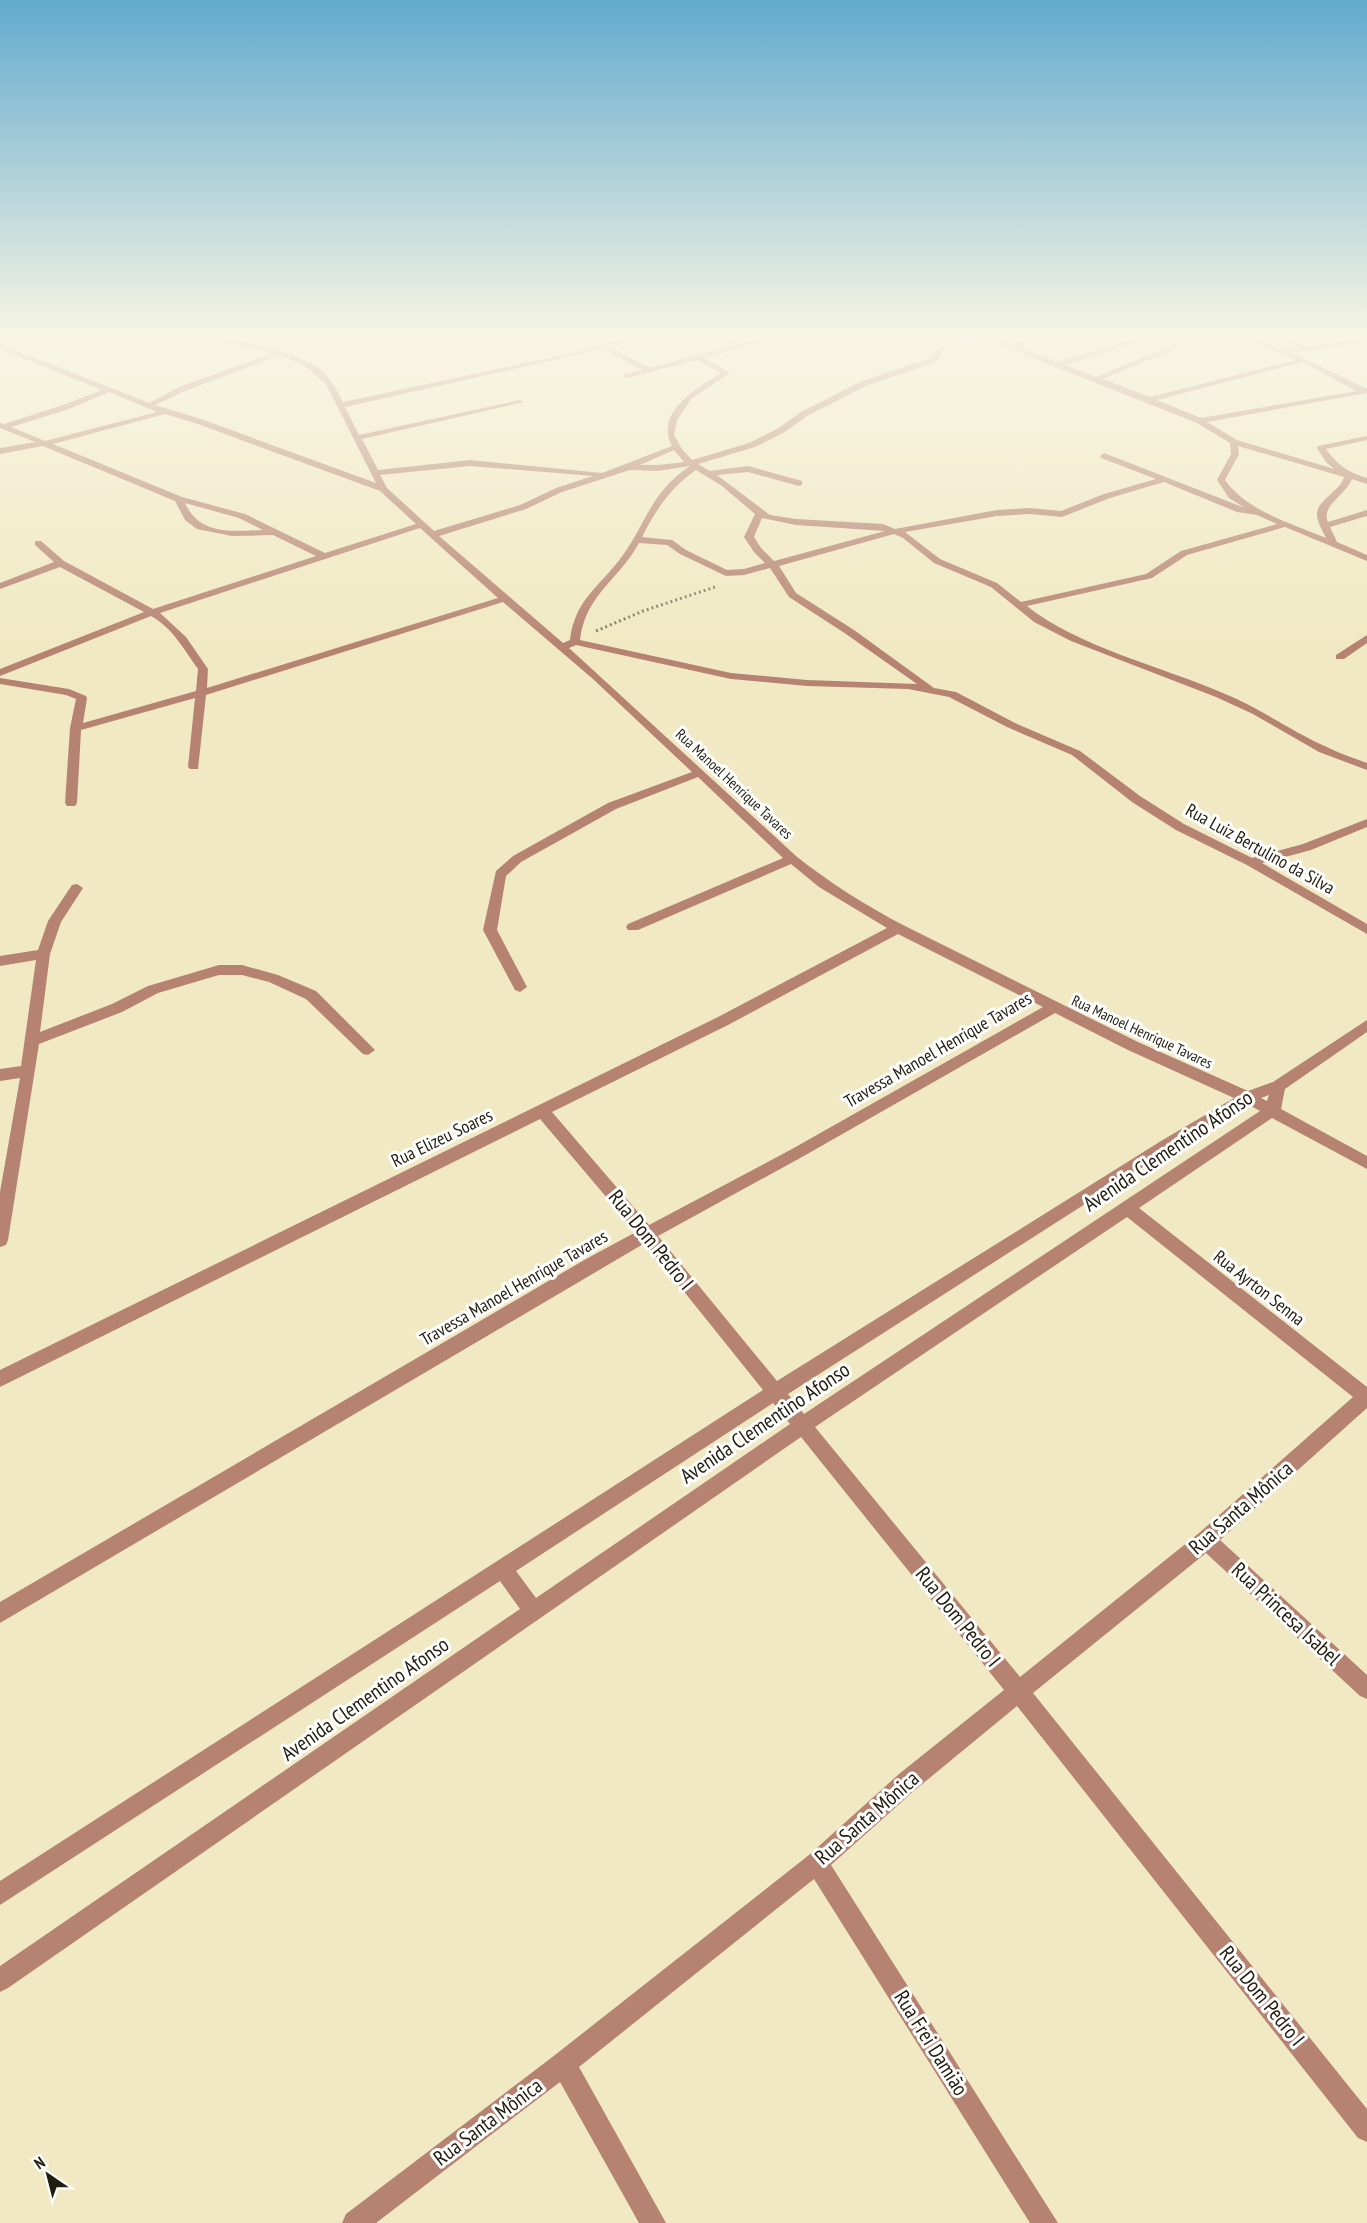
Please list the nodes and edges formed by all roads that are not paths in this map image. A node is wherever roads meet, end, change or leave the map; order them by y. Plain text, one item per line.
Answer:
1 (30, 437) edge
2 (70, 437) edge
3 (241, 437) edge
4 (362, 437) edge
5 (671, 437) edge
6 (769, 437) edge
7 (1225, 437) edge
8 (356, 438) joint
9 (1367, 438) edge
10 (1234, 442) junction
11 (46, 443) junction
12 (676, 447) junction
13 (0, 451) edge
14 (1104, 456) dead end
15 (693, 465) junction
16 (629, 467) junction
17 (374, 473) junction
18 (608, 474) junction
19 (707, 474) junction
20 (1348, 476) junction
21 (1164, 479) junction
22 (1367, 482) edge
23 (799, 483) dead end
24 (382, 489) junction
25 (179, 499) junction
26 (760, 513) junction
27 (1259, 513) junction
28 (1367, 513) edge
29 (1287, 524) junction
30 (422, 525) junction
31 (1327, 525) junction
32 (896, 531) junction
33 (275, 532) junction
34 (432, 535) junction
35 (638, 540) junction
36 (38, 543) dead end
37 (1334, 544) junction
38 (325, 557) junction
39 (1367, 558) edge
40 (61, 562) junction
41 (773, 566) junction
42 (0, 586) edge
43 (504, 599) junction
44 (1020, 605) junction
45 (151, 613) junction
46 (1367, 638) edge
47 (575, 640) junction
48 (560, 648) junction
49 (1340, 657) dead end
50 (0, 673) edge
51 (0, 681) edge
52 (929, 688) junction
53 (202, 693) junction
54 (76, 728) junction
55 (194, 767) dead end
56 (1367, 767) edge
57 (699, 773) junction
58 (71, 803) dead end
59 (1367, 823) edge
60 (792, 859) junction
61 (1251, 862) junction
62 (77, 888) dead end
63 (633, 927) dead end
64 (898, 928) junction
65 (1367, 930) edge
66 (43, 954) junction
67 (0, 961) edge
68 (520, 987) dead end
69 (1054, 1006) junction
70 (1367, 1025) edge
71 (32, 1041) junction
72 (368, 1050) dead end
73 (28, 1071) junction
74 (0, 1075) edge
75 (1278, 1086) junction
76 (1247, 1097) junction
77 (1273, 1110) junction
78 (542, 1111) junction
79 (1367, 1162) edge
80 (1127, 1208) junction
81 (647, 1234) junction
82 (0, 1240) edge
83 (0, 1379) edge
84 (775, 1392) junction
85 (1366, 1398) edge
86 (802, 1426) junction
87 (1206, 1540) junction
88 (502, 1568) junction
89 (534, 1611) junction
90 (0, 1613) edge
91 (1367, 1689) edge
92 (1018, 1691) junction
93 (817, 1863) junction
94 (0, 1894) edge
95 (0, 1980) edge
96 (564, 2064) junction
97 (1367, 2129) edge
98 (356, 2223) edge
99 (653, 2223) edge
100 (1045, 2223) edge

1 - 11 street
2 - 11 street
3 - 24 street
4 - 8 street
5 - 12 street
6 - 15 street
7 - 10 street
8 - 17 street, Rua Manoel Henrique Tavares
9 - 20 street
10 - 20 street
10 - 27 street
11 - 13 street
11 - 25 street
12 - 15 street
12 - 16 street
14 - 21 street
15 - 16 street
15 - 19 street
15 - 35 street
16 - 18 street
17 - 18 street
17 - 24 street, Rua Manoel Henrique Tavares
18 - 34 street
19 - 23 street
19 - 26 street
20 - 22 street
20 - 31 street
21 - 27 street
21 - 32 street
24 - 30 street, Rua Manoel Henrique Tavares
25 - 33 street
25 - 33 street
26 - 32 street
26 - 41 street
27 - 29 street
28 - 31 street
29 - 37 street
29 - 44 street
30 - 34 street, Rua Manoel Henrique Tavares
30 - 38 street
31 - 37 street
32 - 41 street
32 - 44 street
33 - 38 street
34 - 43 street, Rua Manoel Henrique Tavares
35 - 41 street
35 - 47 street
36 - 40 street
37 - 39 street
38 - 45 street
40 - 42 street
40 - 45 street
41 - 52 street
43 - 48 street, Rua Manoel Henrique Tavares
43 - 53 street
44 - 56 street
45 - 50 street
45 - 53 street
46 - 49 street
47 - 48 street
47 - 52 street
48 - 57 street, Rua Manoel Henrique Tavares
51 - 54 street
52 - 61 street, Rua Luiz Bertulino da Silva
53 - 54 street
53 - 55 street
54 - 58 street
57 - 60 street, Rua Manoel Henrique Tavares
57 - 68 street
59 - 61 street
60 - 63 street
60 - 64 street, Rua Manoel Henrique Tavares
61 - 65 street, Rua Luiz Bertulino da Silva
62 - 66 street
64 - 69 street, Rua Manoel Henrique Tavares
64 - 78 street, Rua Elizeu Soares
66 - 67 street
66 - 71 street
69 - 76 street, Rua Manoel Henrique Tavares
69 - 81 street, Travessa Manoel Henrique Tavares
70 - 75 street
71 - 72 street
71 - 73 street
73 - 74 street
73 - 82 street
75 - 76 street, Avenida Clementino Afonso
75 - 77 street, Avenida Clementino Afonso
76 - 77 street, Rua Manoel Henrique Tavares
76 - 84 street, Avenida Clementino Afonso
77 - 79 street, Rua Manoel Henrique Tavares
77 - 80 street, Avenida Clementino Afonso
78 - 81 street, Rua Dom Pedro I
78 - 83 street, Rua Elizeu Soares
80 - 85 street, Rua Ayrton Senna
80 - 86 street, Avenida Clementino Afonso
81 - 84 street, Rua Dom Pedro I
81 - 90 street, Travessa Manoel Henrique Tavares
84 - 86 street, Rua Dom Pedro I
84 - 88 street, Avenida Clementino Afonso
85 - 87 street, Rua Santa Mônica
86 - 89 street, Avenida Clementino Afonso
86 - 92 street, Rua Dom Pedro I
87 - 91 street, Rua Princesa Isabel
87 - 92 street, Rua Santa Mônica
88 - 89 street
88 - 94 street, Avenida Clementino Afonso
89 - 95 street, Avenida Clementino Afonso
92 - 93 street, Rua Santa Mônica
92 - 97 street, Rua Dom Pedro I
93 - 96 street, Rua Santa Mônica
93 - 100 street, Rua Frei Damião
96 - 98 street, Rua Santa Mônica
96 - 99 street

